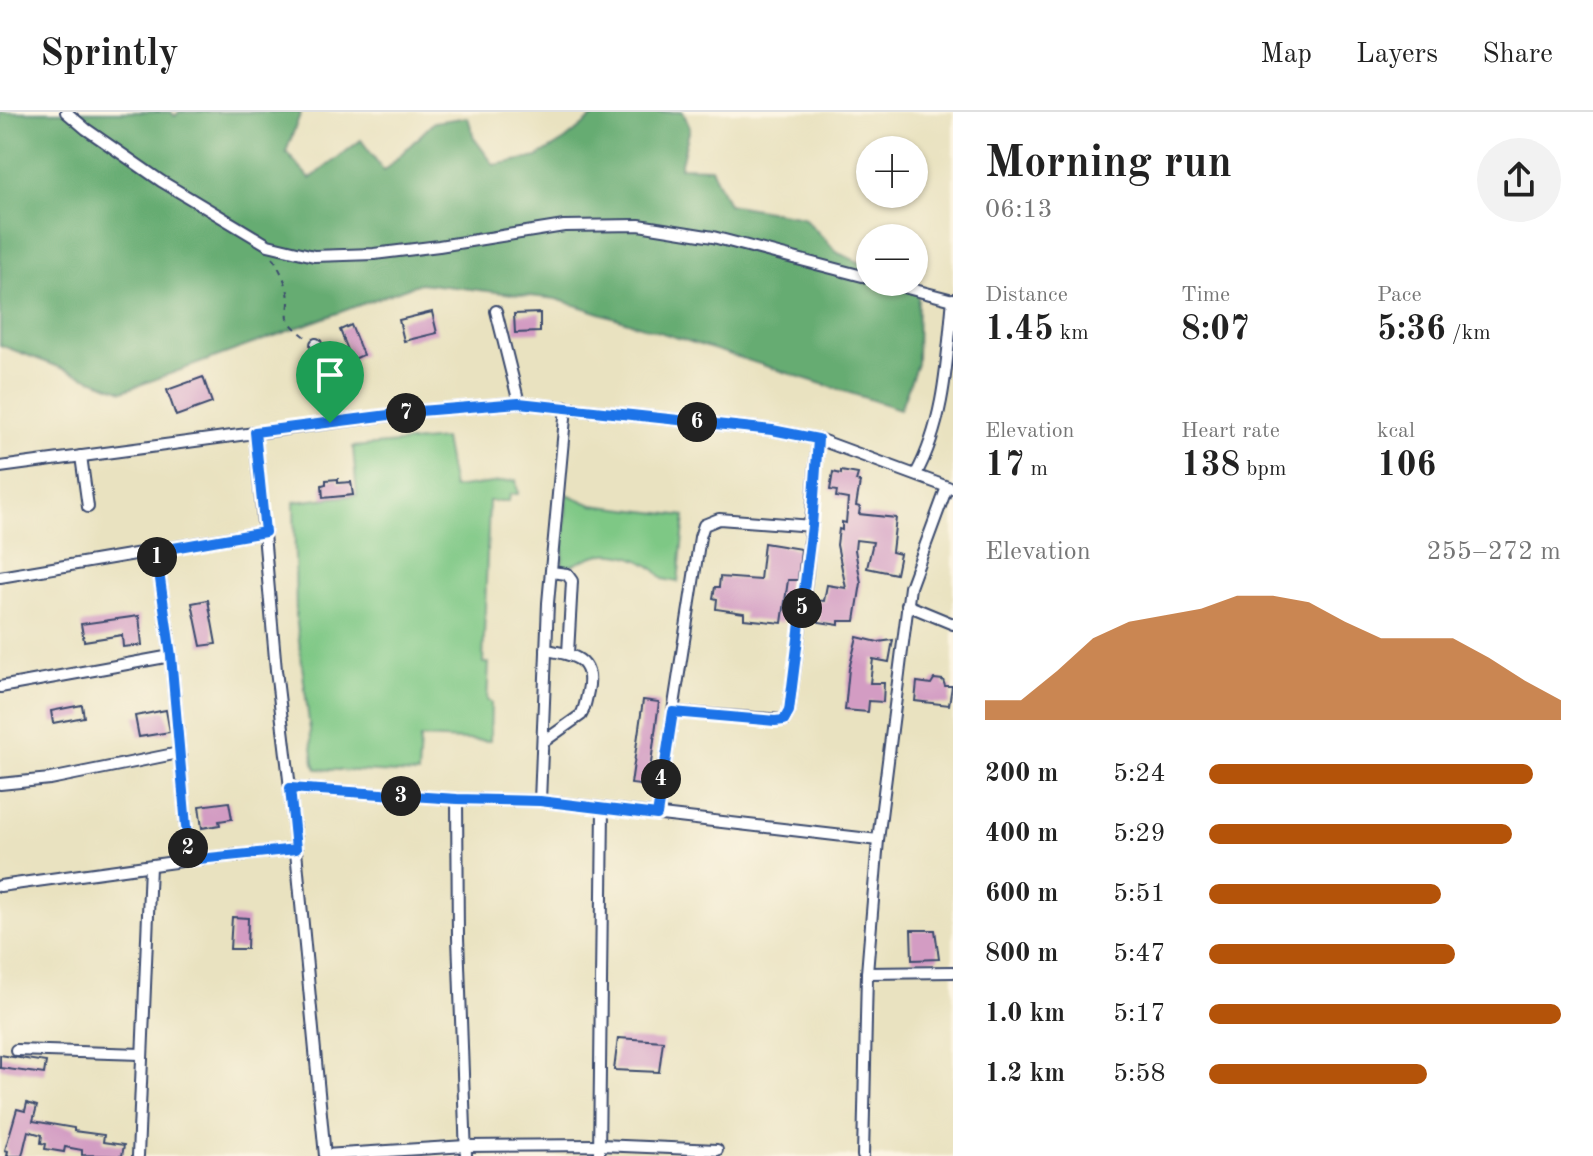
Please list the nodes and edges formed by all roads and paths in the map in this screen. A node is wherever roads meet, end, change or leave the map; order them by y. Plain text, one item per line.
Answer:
1 (66, 112) edge
2 (268, 245) junction
3 (856, 274) edge
4 (928, 293) edge
5 (953, 299) edge
6 (496, 311) dead end
7 (316, 344) joint
8 (519, 403) junction
9 (566, 407) junction
10 (330, 423) junction
11 (255, 432) junction
12 (818, 439) junction
13 (81, 456) junction
14 (0, 467) edge
15 (916, 474) junction
16 (950, 488) edge
17 (88, 507) dead end
18 (812, 526) junction
19 (265, 532) junction
20 (156, 551) junction
21 (551, 572) junction
22 (0, 577) edge
23 (907, 605) junction
24 (953, 624) edge
25 (546, 650) junction
26 (568, 653) junction
27 (171, 656) junction
28 (0, 687) edge
29 (673, 712) junction
30 (543, 742) junction
31 (179, 753) junction
32 (0, 784) edge
33 (290, 788) junction
34 (457, 799) junction
35 (540, 801) junction
36 (603, 808) junction
37 (657, 815) junction
38 (878, 840) junction
39 (296, 849) junction
40 (189, 860) junction
41 (150, 866) junction
42 (0, 886) edge
43 (953, 972) edge
44 (867, 973) junction
45 (16, 1050) dead end
46 (141, 1054) junction
47 (599, 1150) edge
48 (717, 1150) dead end
49 (466, 1151) edge
50 (138, 1156) edge
51 (325, 1156) edge
52 (863, 1156) edge

1 - 2 street
2 - 3 street
2 - 7 path
4 - 5 street
5 - 15 street
6 - 8 street
7 - 10 street
8 - 9 street
8 - 10 street
9 - 12 street
9 - 21 street
10 - 11 street
11 - 13 street
11 - 19 street
12 - 15 street
12 - 18 street
13 - 14 street
13 - 17 street
15 - 16 street
16 - 23 street
18 - 29 street
18 - 29 street
19 - 20 street
19 - 33 street
20 - 22 street
20 - 27 street
21 - 25 street
21 - 26 street
23 - 24 street
23 - 38 street
25 - 26 street
25 - 30 street
26 - 30 street
27 - 28 street
27 - 31 street
29 - 37 street
30 - 35 street
31 - 32 street
31 - 40 street
33 - 34 street
33 - 39 street
34 - 35 street
34 - 49 street
35 - 36 street
36 - 37 street
36 - 47 street
37 - 38 street
38 - 44 street
39 - 40 street
39 - 51 street
40 - 41 street
41 - 42 street
41 - 46 street
43 - 44 street
44 - 52 street
45 - 46 street
46 - 50 street
47 - 48 street
47 - 49 street
49 - 51 street

